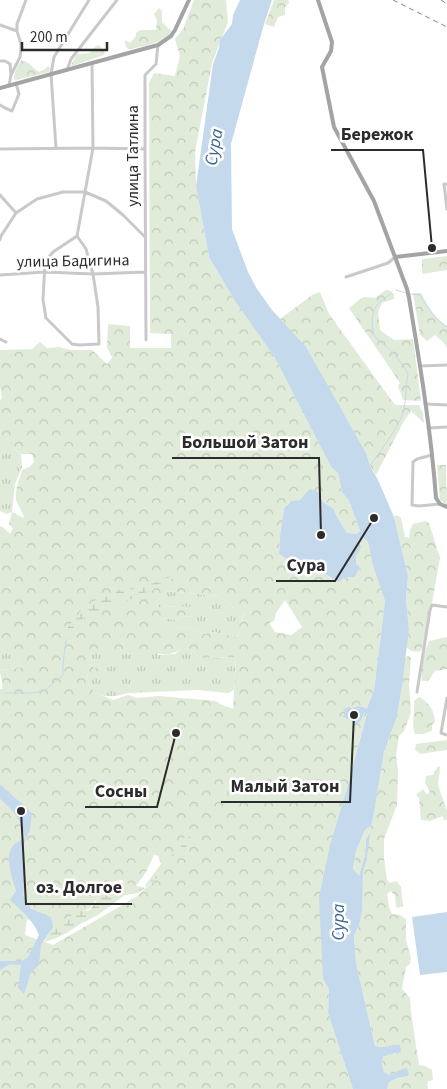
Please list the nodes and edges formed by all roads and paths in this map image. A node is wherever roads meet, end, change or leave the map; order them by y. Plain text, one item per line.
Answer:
1 (26, 0) edge
2 (89, 0) edge
3 (118, 0) edge
4 (188, 0) edge
5 (318, 0) edge
6 (0, 25) edge
7 (18, 31) junction
8 (158, 45) junction
9 (0, 62) edge
10 (92, 63) junction
11 (67, 70) junction
12 (50, 74) junction
13 (11, 76) junction
14 (16, 83) junction
15 (9, 85) junction
16 (0, 88) edge
17 (0, 104) edge
18 (56, 148) junction
19 (93, 148) junction
20 (0, 149) edge
21 (144, 149) junction
22 (447, 184) edge
23 (85, 192) junction
24 (0, 195) edge
25 (447, 209) edge
26 (16, 213) junction
27 (76, 236) junction
28 (145, 238) junction
29 (0, 240) edge
30 (447, 251) edge
31 (395, 257) junction
32 (45, 272) junction
33 (146, 272) junction
34 (93, 274) junction
35 (0, 275) edge
36 (346, 276) dead end
37 (0, 339) edge
38 (146, 340) dead end
39 (6, 342) dead end
40 (420, 366) junction
41 (447, 366) edge
42 (425, 404) junction
43 (447, 405) edge
44 (447, 427) edge
45 (428, 428) junction
46 (432, 455) junction
47 (440, 504) junction
48 (447, 507) edge
49 (447, 607) edge
50 (417, 692) dead end
51 (447, 698) edge
52 (447, 735) edge

1 - 7 street
2 - 12 street
3 - 11 street
4 - 8 main road
5 - 31 main road
6 - 7 street
7 - 13 street
8 - 10 main road
8 - 21 street, улица Татлина
9 - 13 street
10 - 11 main road
10 - 19 street
11 - 12 main road
12 - 14 main road
12 - 18 street
13 - 15 street
14 - 15 main road
14 - 17 street
15 - 16 main road
18 - 19 street
18 - 20 street
19 - 21 street
19 - 23 street
21 - 28 street, улица Татлина
22 - 25 street
23 - 26 street
23 - 27 street
23 - 28 street
24 - 26 street
26 - 29 street
27 - 32 street
27 - 34 street
28 - 33 street, улица Татлина
30 - 31 main road
31 - 36 street
31 - 40 main road
32 - 34 street, улица Бадигина
32 - 34 street
32 - 35 street, улица Бадигина
33 - 34 street, улица Бадигина
33 - 38 street, улица Татлина
37 - 39 street
40 - 41 street
40 - 42 main road
42 - 43 street
42 - 45 main road
44 - 45 street
45 - 46 main road
46 - 47 main road
46 - 47 street
47 - 48 main road
49 - 50 street
51 - 52 street

